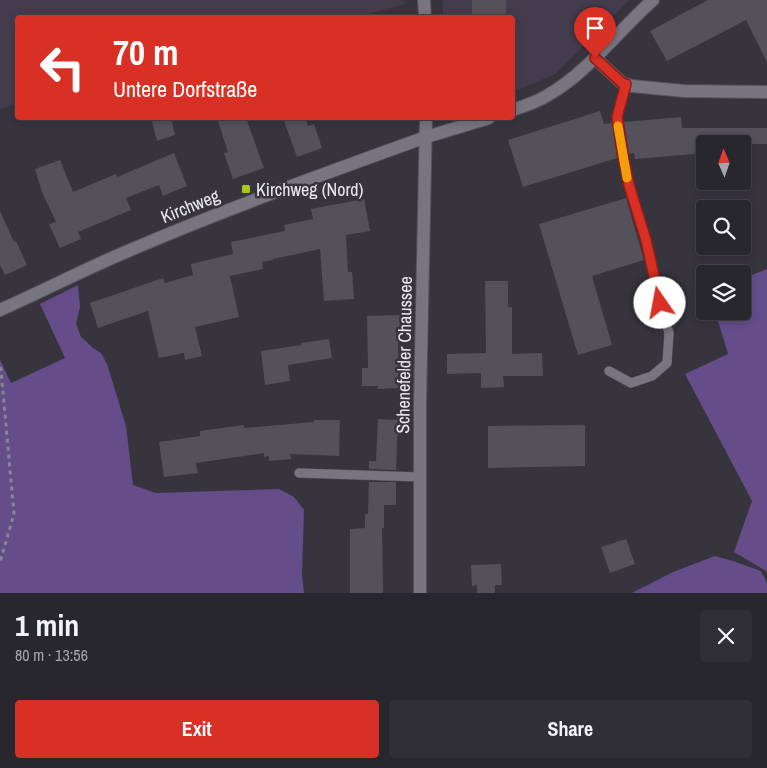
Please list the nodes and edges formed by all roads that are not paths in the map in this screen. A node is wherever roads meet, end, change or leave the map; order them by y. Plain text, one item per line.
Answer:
1 (424, 0) edge
2 (653, 0) edge
3 (425, 15) edge
4 (595, 58) junction
5 (626, 84) junction
6 (767, 92) edge
7 (515, 109) edge
8 (426, 120) edge
9 (482, 120) edge
10 (426, 137) junction
11 (0, 310) edge
12 (609, 371) dead end
13 (299, 472) dead end
14 (420, 477) junction
15 (420, 593) edge

1 - 3 street
2 - 4 street
4 - 5 street
4 - 7 street
5 - 6 street
5 - 12 lane
8 - 10 street, Schenefelder Chaussee
9 - 10 street, Kirchweg
10 - 11 street, Kirchweg
10 - 14 street, Schenefelder Chaussee
13 - 14 lane
14 - 15 street, Schenefelder Chaussee

